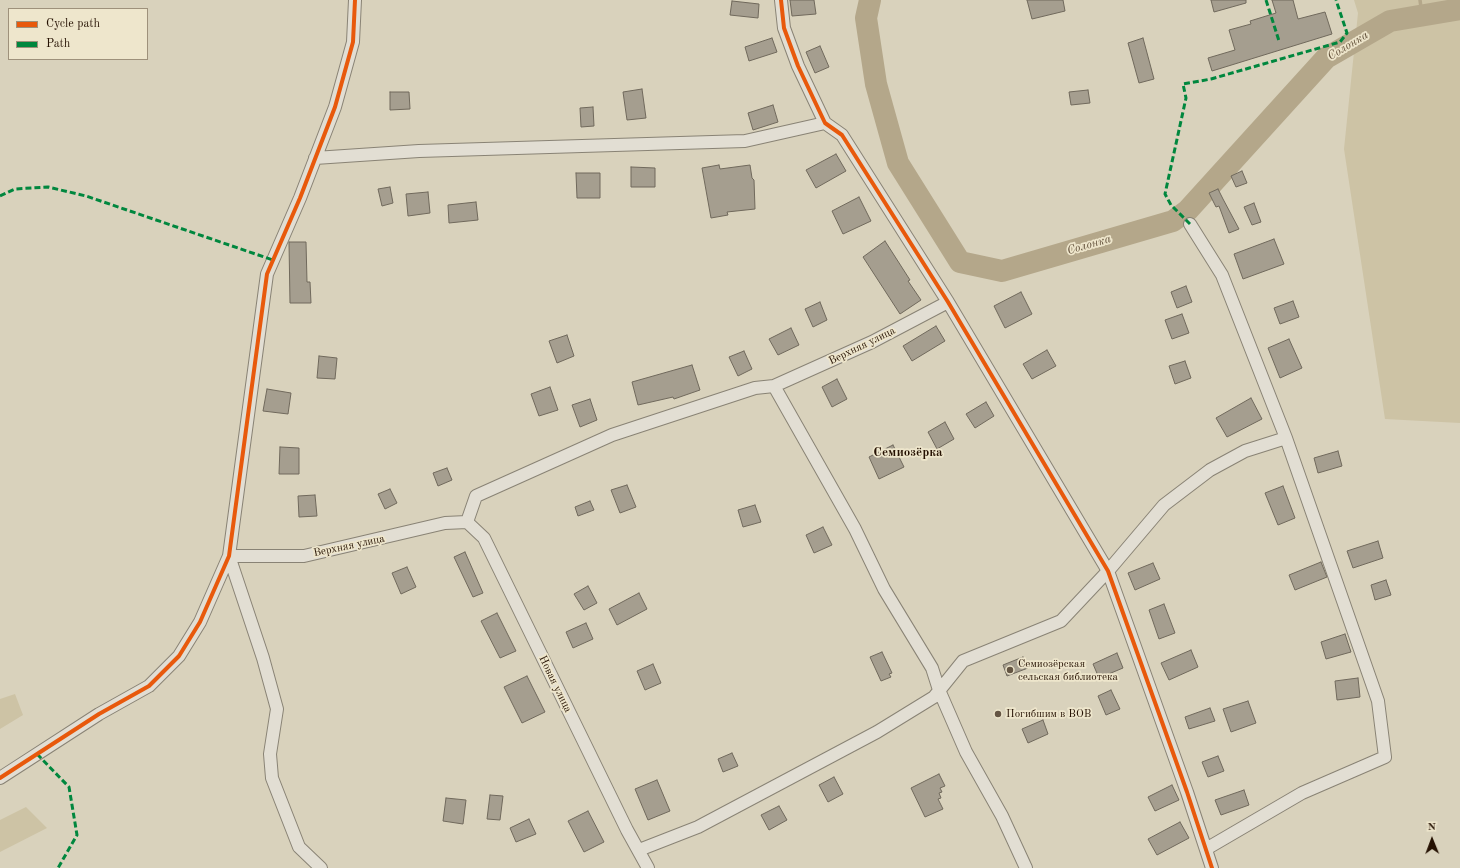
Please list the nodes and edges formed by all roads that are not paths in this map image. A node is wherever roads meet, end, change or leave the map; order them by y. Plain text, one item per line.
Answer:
1 (355, 0) edge
2 (781, 0) edge
3 (825, 123) junction
4 (316, 158) junction
5 (1190, 224) dead end
6 (948, 302) junction
7 (774, 386) junction
8 (1286, 438) junction
9 (466, 522) junction
10 (229, 556) junction
11 (1108, 571) junction
12 (939, 690) junction
13 (0, 778) edge
14 (1206, 849) junction
15 (639, 850) junction
16 (321, 868) edge
17 (648, 868) edge
18 (1026, 868) edge
19 (1212, 868) edge

1 - 4 street
2 - 3 street
3 - 4 street
3 - 6 street
4 - 10 street
5 - 8 street
6 - 7 street, Верхняя улица
6 - 11 street
7 - 9 street, Верхняя улица
7 - 12 street
8 - 11 street
8 - 14 street
9 - 10 street, Верхняя улица
9 - 15 street, Новая улица
10 - 13 street
10 - 16 street
11 - 12 street
11 - 14 street
12 - 15 street
12 - 18 street
14 - 19 street
15 - 17 street, Новая улица

